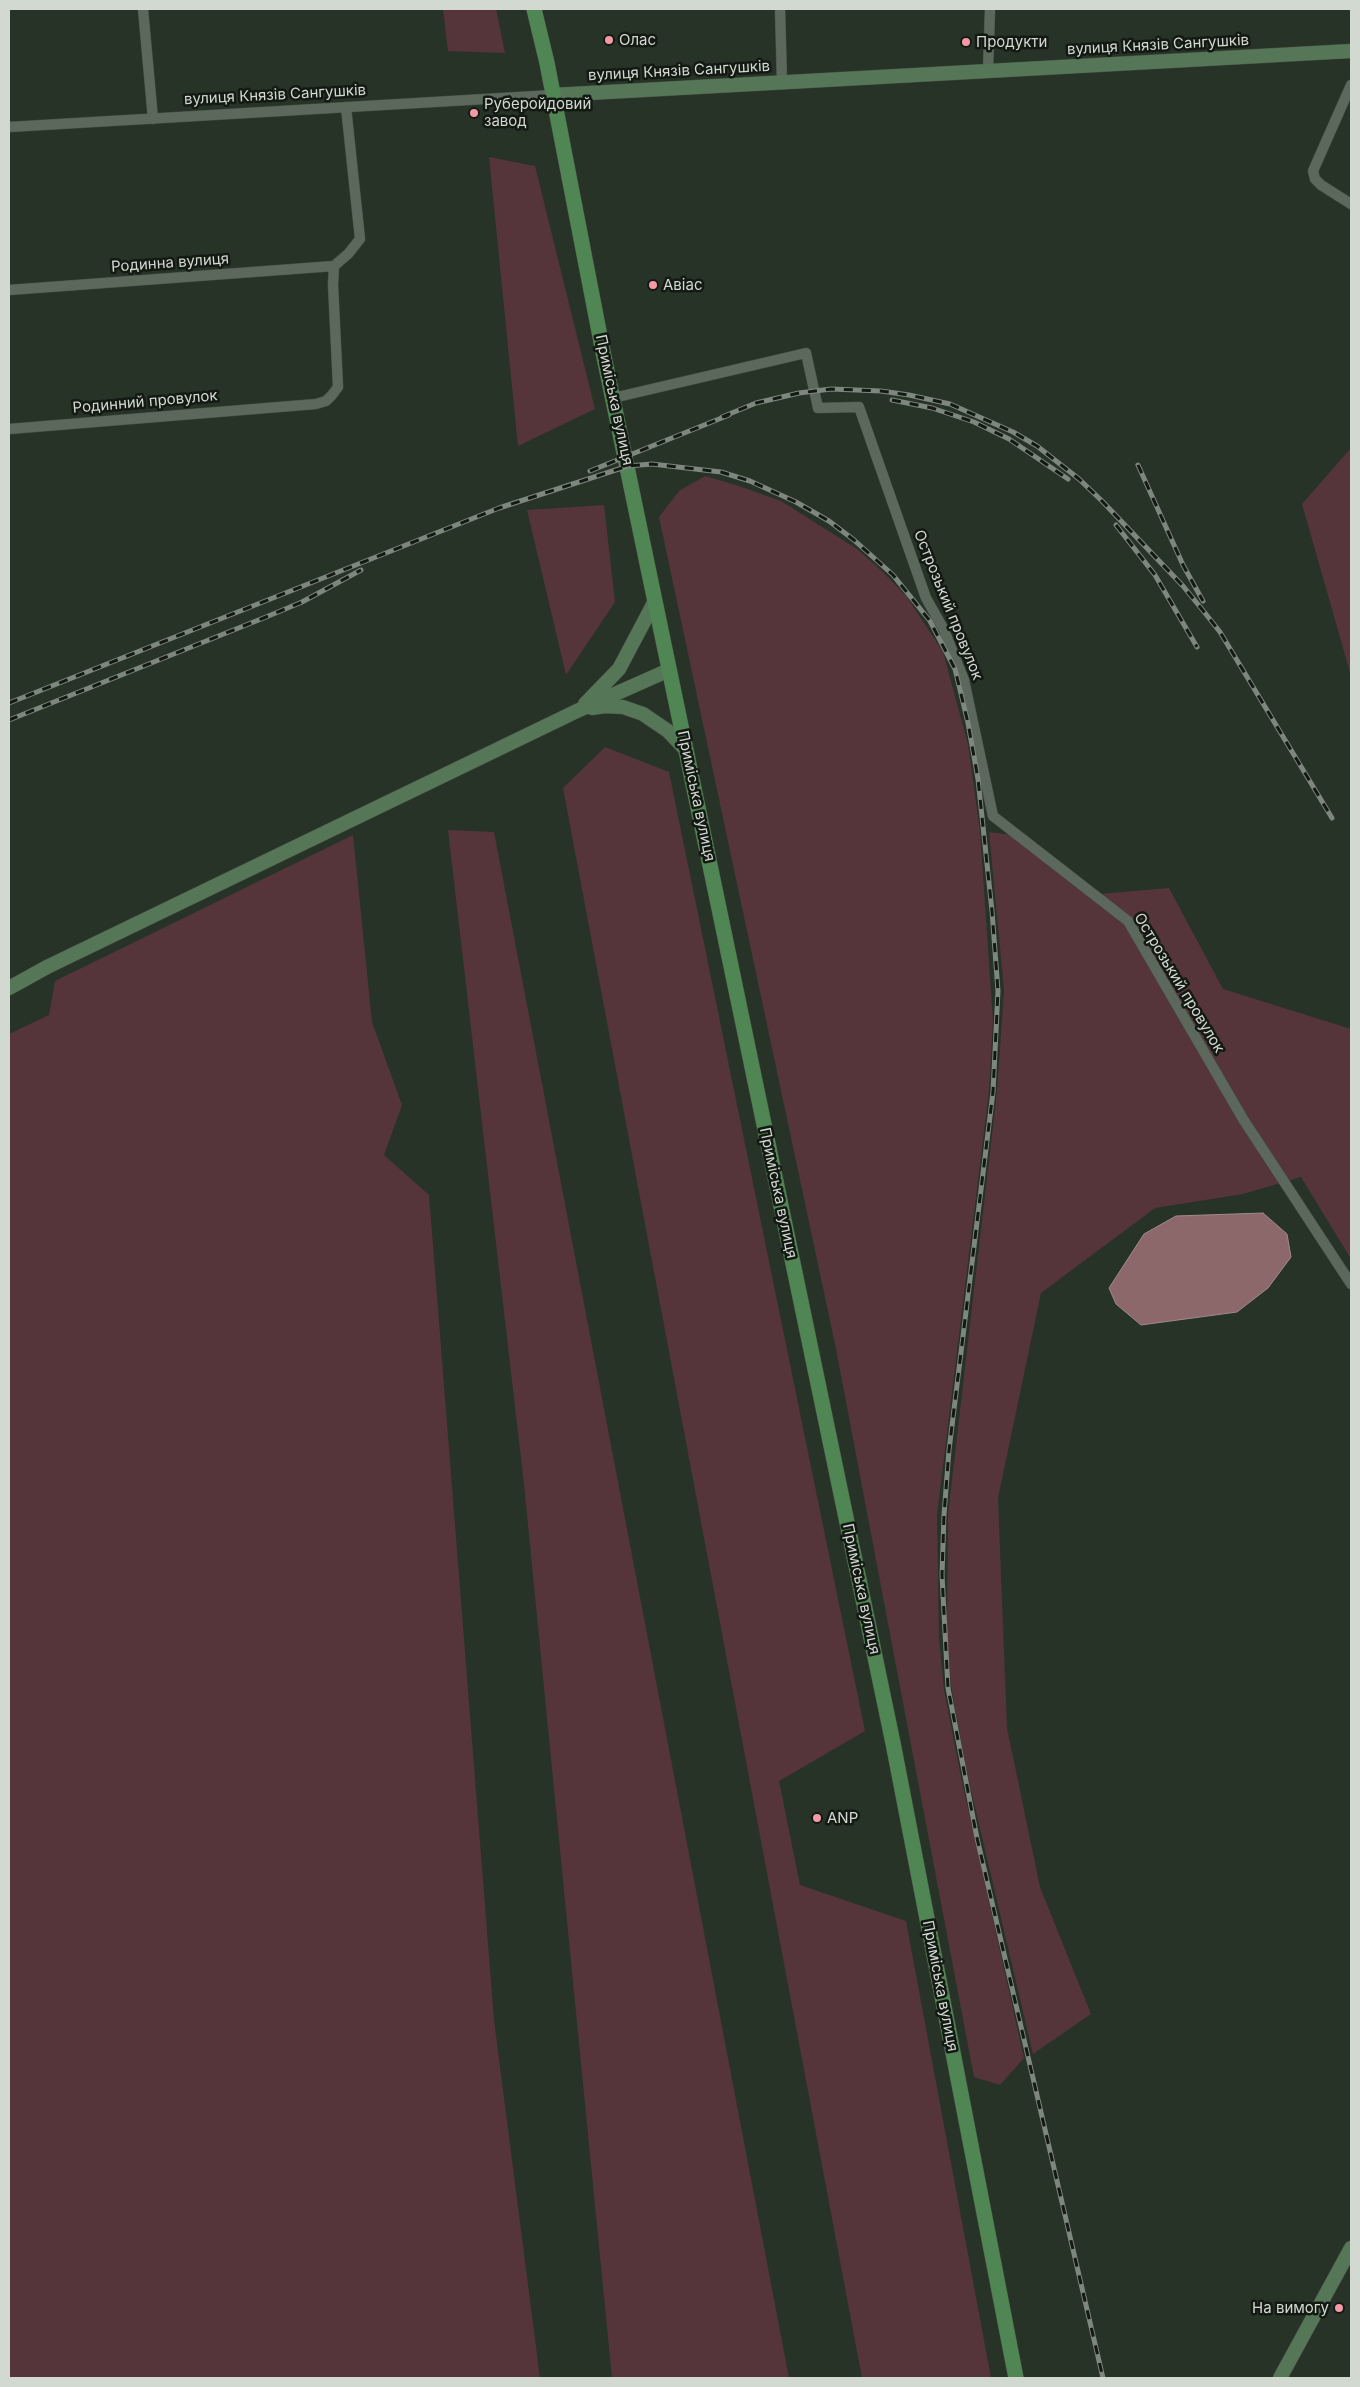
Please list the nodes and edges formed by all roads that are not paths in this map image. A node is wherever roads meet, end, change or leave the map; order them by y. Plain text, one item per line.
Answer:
1 (143, 9) edge
2 (534, 9) edge
3 (780, 9) edge
4 (990, 9) edge
5 (1351, 51) edge
6 (988, 70) junction
7 (782, 82) junction
8 (1351, 85) edge
9 (553, 95) junction
10 (346, 107) junction
11 (154, 119) junction
12 (9, 127) edge
13 (1351, 204) edge
14 (334, 266) junction
15 (9, 290) edge
16 (613, 398) junction
17 (9, 429) edge
18 (655, 601) junction
19 (669, 670) junction
20 (579, 710) junction
21 (686, 750) junction
22 (9, 988) edge
23 (1351, 1284) edge
24 (1351, 2248) edge
25 (1016, 2378) edge
26 (1280, 2378) edge

1 - 11 street
2 - 9 main road, Приміська вулиця
3 - 7 street
4 - 6 street
5 - 6 main road, вулиця Князів Сангушків
6 - 7 main road, вулиця Князів Сангушків
7 - 9 main road, вулиця Князів Сангушків
8 - 13 street
9 - 10 street, вулиця Князів Сангушків
9 - 16 main road, Приміська вулиця
10 - 11 street, вулиця Князів Сангушків
10 - 14 street
11 - 12 street, вулиця Князів Сангушків
14 - 15 street, Родинна вулиця
14 - 17 street, Родинний провулок
16 - 18 main road, Приміська вулиця
16 - 23 street, Острозький провулок
18 - 19 main road, Приміська вулиця
18 - 20 main road
19 - 20 main road
19 - 21 main road, Приміська вулиця
20 - 21 main road
20 - 22 main road
21 - 25 main road, Приміська вулиця
24 - 26 main road

